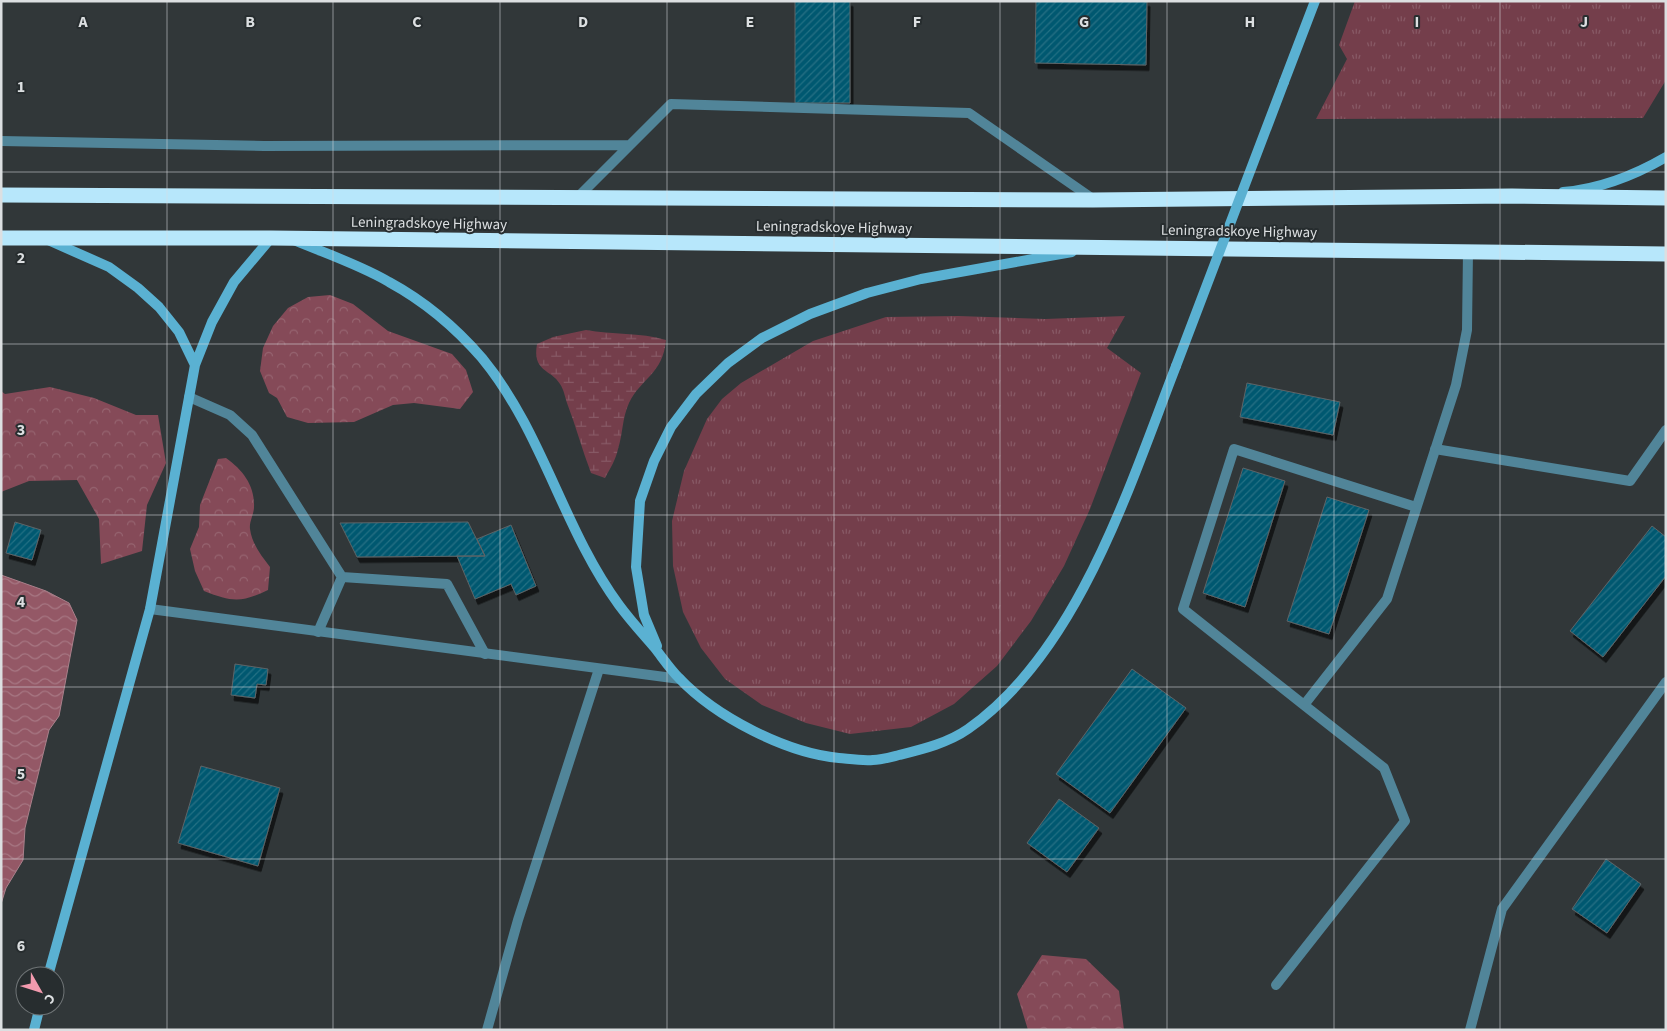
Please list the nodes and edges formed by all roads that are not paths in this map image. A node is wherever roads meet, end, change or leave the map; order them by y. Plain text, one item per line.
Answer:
1 (1315, 1) edge
2 (1, 140) edge
3 (630, 145) junction
4 (1666, 157) edge
5 (1, 195) edge
6 (1512, 196) junction
7 (577, 198) junction
8 (1666, 198) edge
9 (1094, 200) junction
10 (1, 238) edge
11 (44, 238) junction
12 (271, 238) junction
13 (290, 239) junction
14 (1102, 247) junction
15 (1468, 251) junction
16 (1666, 254) edge
17 (195, 365) junction
18 (189, 398) junction
19 (1666, 430) edge
20 (1435, 449) junction
21 (1416, 507) junction
22 (342, 577) junction
23 (150, 609) junction
24 (318, 632) junction
25 (485, 654) junction
26 (661, 656) junction
27 (599, 668) junction
28 (680, 679) junction
29 (1666, 682) edge
30 (1304, 705) junction
31 (51, 966) edge
32 (1276, 984) dead end
33 (38, 1016) edge
34 (34, 1030) edge
35 (487, 1030) edge
36 (1470, 1030) edge

1 - 28 street, bridge
2 - 3 street
3 - 7 street
3 - 9 street
4 - 6 street
5 - 7 highway, Leningradskoye Highway
6 - 8 highway, Leningradskoye Highway
6 - 9 highway, Leningradskoye Highway
7 - 9 highway, Leningradskoye Highway
10 - 11 highway, Leningradskoye Highway
11 - 12 highway, Leningradskoye Highway
11 - 17 street
12 - 13 highway, Leningradskoye Highway
12 - 17 street
13 - 14 highway, Leningradskoye Highway
13 - 26 street
14 - 15 highway, Leningradskoye Highway
14 - 26 street
15 - 16 highway, Leningradskoye Highway
15 - 20 street
17 - 18 street
18 - 22 street
18 - 23 street
19 - 20 street
20 - 21 street
21 - 30 street
21 - 30 street
22 - 24 street
22 - 25 street
23 - 24 street
23 - 31 street
24 - 25 street
25 - 27 street
26 - 28 street
27 - 28 street
27 - 35 street
29 - 36 street
30 - 32 street
33 - 34 street

